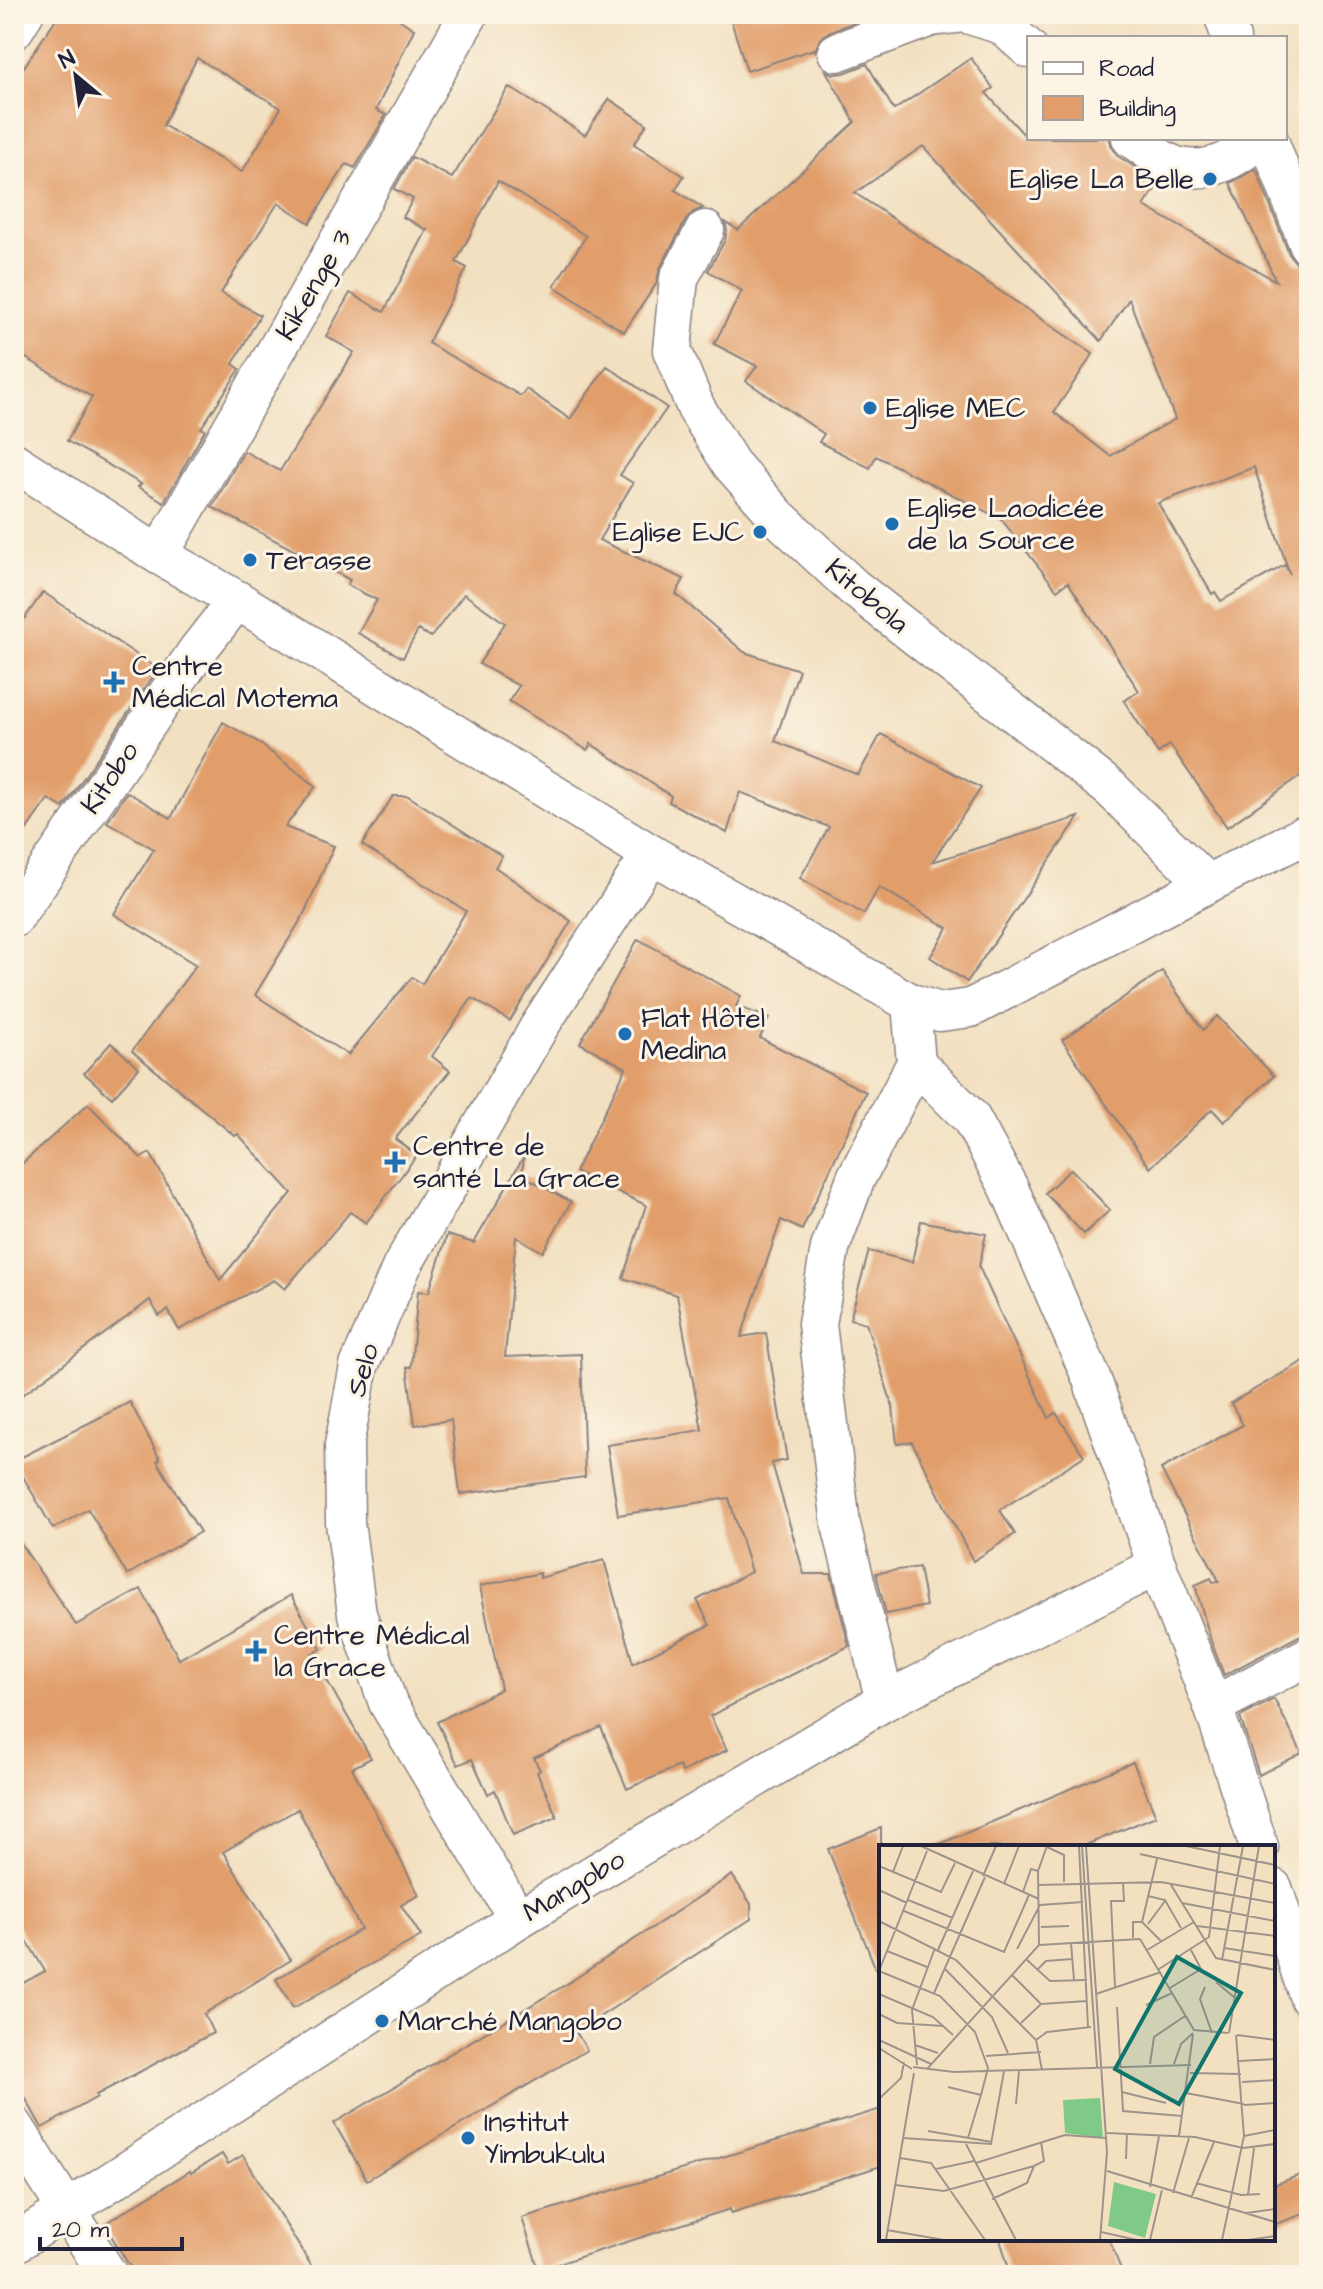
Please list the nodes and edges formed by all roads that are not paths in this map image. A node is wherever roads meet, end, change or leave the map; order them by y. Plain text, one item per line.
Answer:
1 (24, 14) edge
2 (469, 14) edge
3 (957, 14) edge
4 (967, 14) edge
5 (1223, 14) edge
6 (14, 30) edge
7 (1230, 36) edge
8 (1027, 47) edge
9 (837, 52) dead end
10 (1134, 140) edge
11 (1259, 140) edge
12 (1269, 140) edge
13 (705, 230) dead end
14 (1309, 246) edge
15 (14, 462) edge
16 (159, 555) junction
17 (237, 600) junction
18 (1309, 833) edge
19 (651, 854) junction
20 (1207, 884) junction
21 (14, 918) edge
22 (911, 1003) junction
23 (916, 1063) junction
24 (1157, 1566) junction
25 (1309, 1656) edge
26 (885, 1701) junction
27 (1213, 1706) junction
28 (1258, 1845) edge
29 (1275, 1894) edge
30 (518, 1919) junction
31 (1309, 1998) edge
32 (14, 2126) edge
33 (67, 2210) junction
34 (14, 2244) edge
35 (108, 2275) edge

1 - 6 street
2 - 16 street, Kikenge 3
3 - 9 street
4 - 8 street
5 - 7 street
10 - 11 street
12 - 14 street
13 - 20 street, Kitobola
15 - 16 street
16 - 17 street
17 - 19 street
17 - 21 street, Kitobo
18 - 20 street
19 - 22 street
19 - 30 street, Selo
20 - 22 street
22 - 23 street
23 - 24 street
23 - 26 street
24 - 26 street, Mangobo
24 - 27 street
25 - 27 street
26 - 30 street, Mangobo
27 - 28 street
29 - 31 street
30 - 33 street, Mangobo
32 - 33 street
33 - 34 street, Mangobo
33 - 35 street

